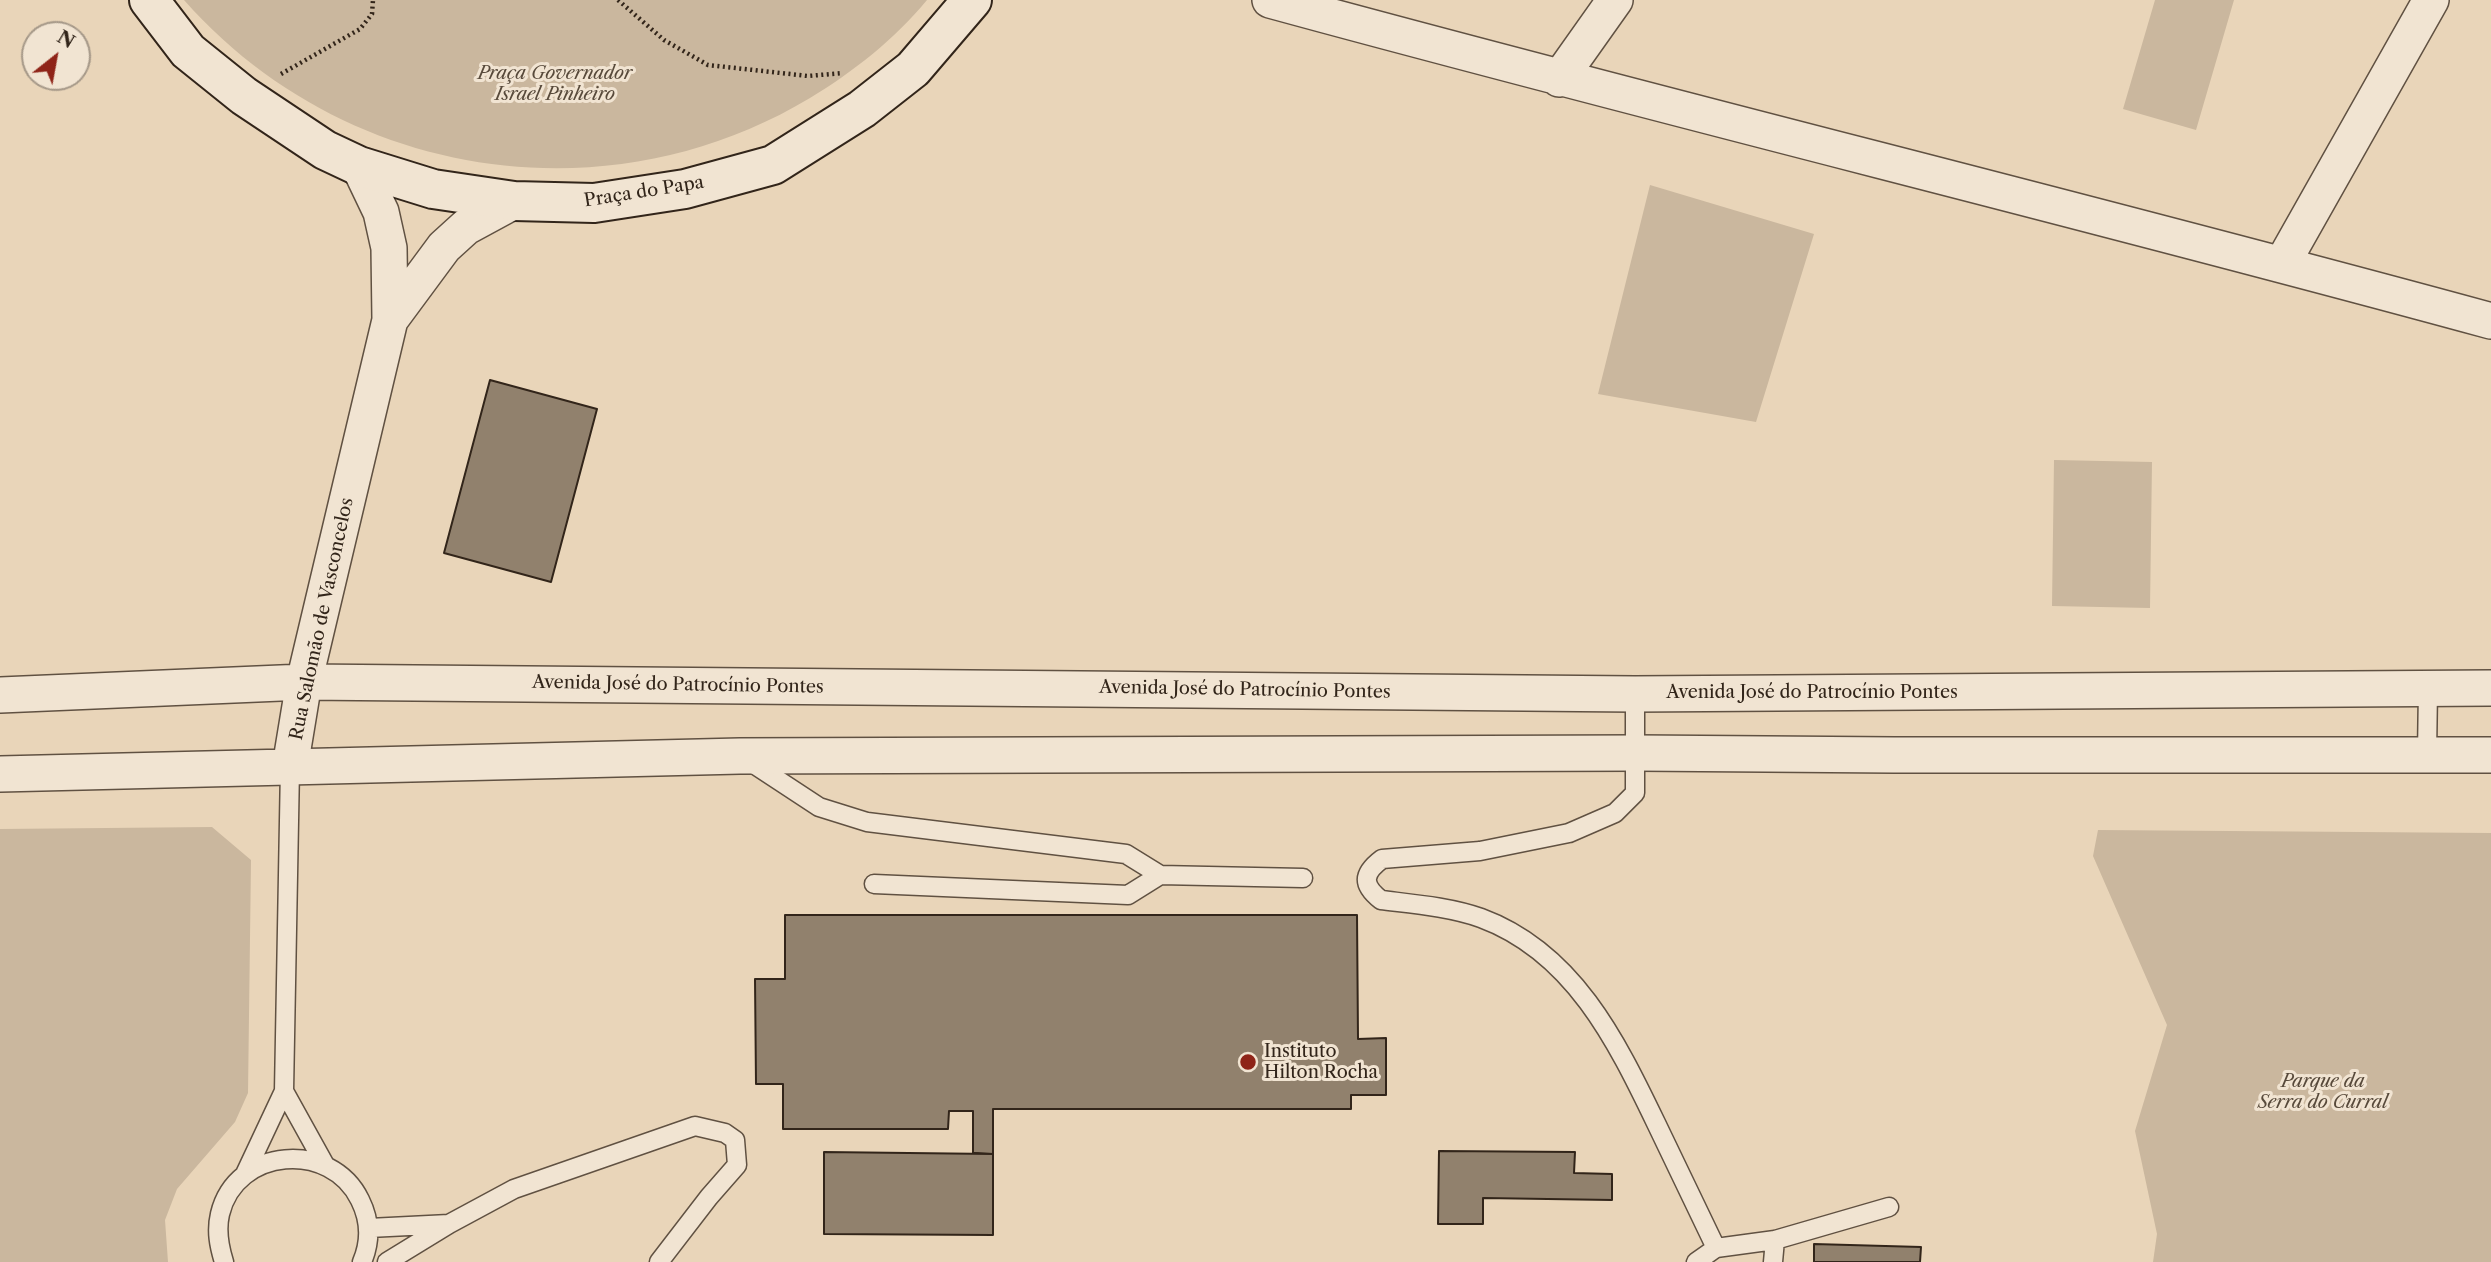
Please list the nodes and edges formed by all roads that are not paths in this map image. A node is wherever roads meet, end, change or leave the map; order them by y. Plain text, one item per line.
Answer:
1 (149, 0) edge
2 (972, 0) edge
3 (1270, 0) edge
4 (1615, 0) edge
5 (2431, 0) edge
6 (1559, 79) junction
7 (359, 166) junction
8 (514, 201) junction
9 (2282, 264) junction
10 (390, 320) junction
11 (2491, 321) edge
12 (304, 682) junction
13 (2428, 688) junction
14 (2491, 688) edge
15 (1635, 694) junction
16 (0, 695) edge
17 (1637, 753) junction
18 (740, 755) junction
19 (2427, 755) junction
20 (2491, 755) edge
21 (290, 767) junction
22 (0, 774) edge
23 (1160, 875) junction
24 (1303, 878) dead end
25 (874, 884) dead end
26 (284, 1091) junction
27 (325, 1165) junction
28 (245, 1174) junction
29 (1889, 1207) dead end
30 (449, 1224) junction
31 (369, 1228) junction
32 (1775, 1240) junction
33 (1716, 1248) junction
34 (224, 1262) edge
35 (362, 1262) edge
36 (387, 1262) edge
37 (659, 1262) edge
38 (1696, 1262) edge
39 (1773, 1262) edge

1 - 7 street, Praça do Papa
2 - 8 street, Praça do Papa
3 - 6 street
4 - 6 street
5 - 9 street
6 - 9 street
7 - 8 street, Praça do Papa
7 - 10 street, Rua Salomão de Vasconcelos
8 - 10 street, Rua Salomão de Vasconcelos
9 - 11 street
10 - 12 street, Rua Salomão de Vasconcelos
12 - 15 street, Avenida José do Patrocínio Pontes
12 - 16 street, Avenida José do Patrocínio Pontes
12 - 21 street, Rua Salomão de Vasconcelos
13 - 14 street, Avenida José do Patrocínio Pontes
13 - 15 street, Avenida José do Patrocínio Pontes
13 - 19 lane
15 - 17 lane
17 - 18 street
17 - 19 street
17 - 33 lane
18 - 21 street
18 - 23 lane
19 - 20 street
21 - 22 street
21 - 26 lane, Rua Salomão de Vasconcelos
23 - 24 lane
23 - 25 lane
26 - 27 lane
26 - 28 lane, Rua Salomão de Vasconcelos
27 - 28 lane
27 - 31 lane
28 - 34 lane, Rua Salomão de Vasconcelos
29 - 32 lane
30 - 31 lane
30 - 36 lane
30 - 37 lane
31 - 35 lane
32 - 33 lane
32 - 39 lane
33 - 38 lane

